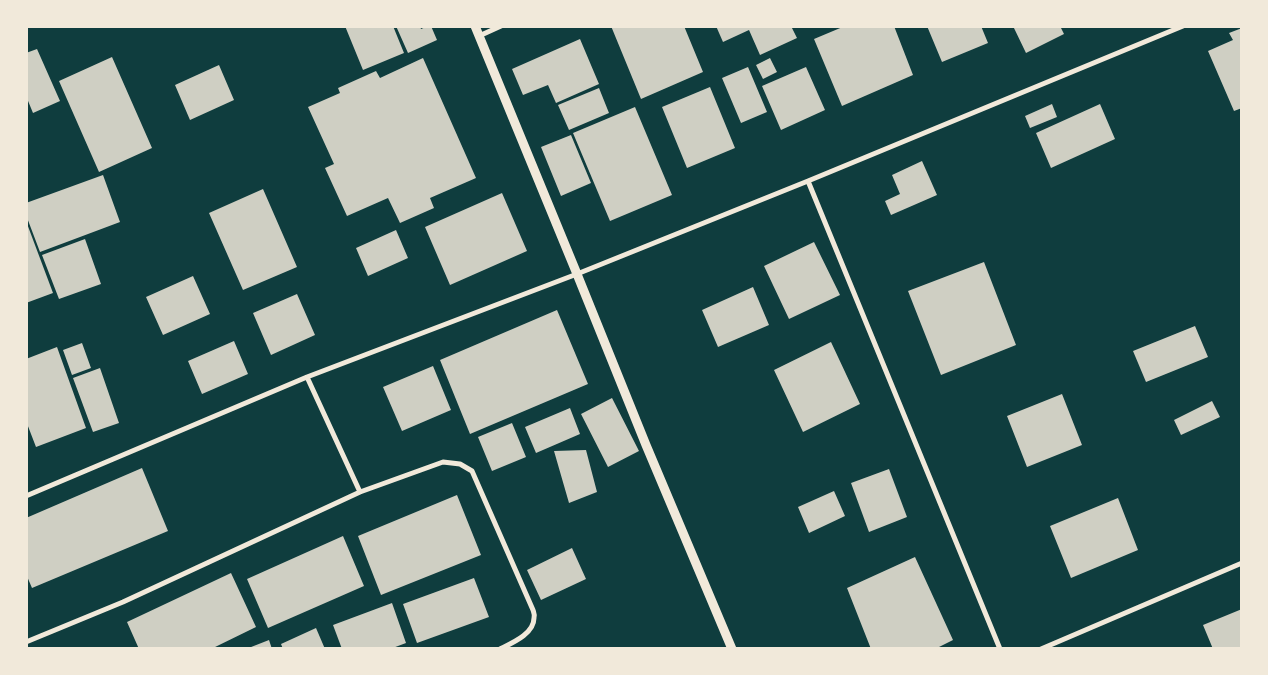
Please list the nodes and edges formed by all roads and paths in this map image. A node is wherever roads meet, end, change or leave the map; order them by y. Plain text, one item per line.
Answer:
1 (475, 26) edge
2 (501, 26) edge
3 (1183, 26) edge
4 (479, 36) junction
5 (808, 181) junction
6 (577, 274) junction
7 (307, 377) junction
8 (360, 492) junction
9 (26, 496) edge
10 (1242, 563) edge
11 (26, 642) edge
12 (500, 649) edge
13 (732, 649) edge
14 (1000, 649) edge
15 (1041, 649) edge

1 - 4 street
2 - 4 street
3 - 5 street
4 - 6 street
5 - 6 street
5 - 14 street
6 - 7 street
6 - 13 street
7 - 8 street
7 - 9 street
8 - 11 street
8 - 12 street
10 - 15 street

